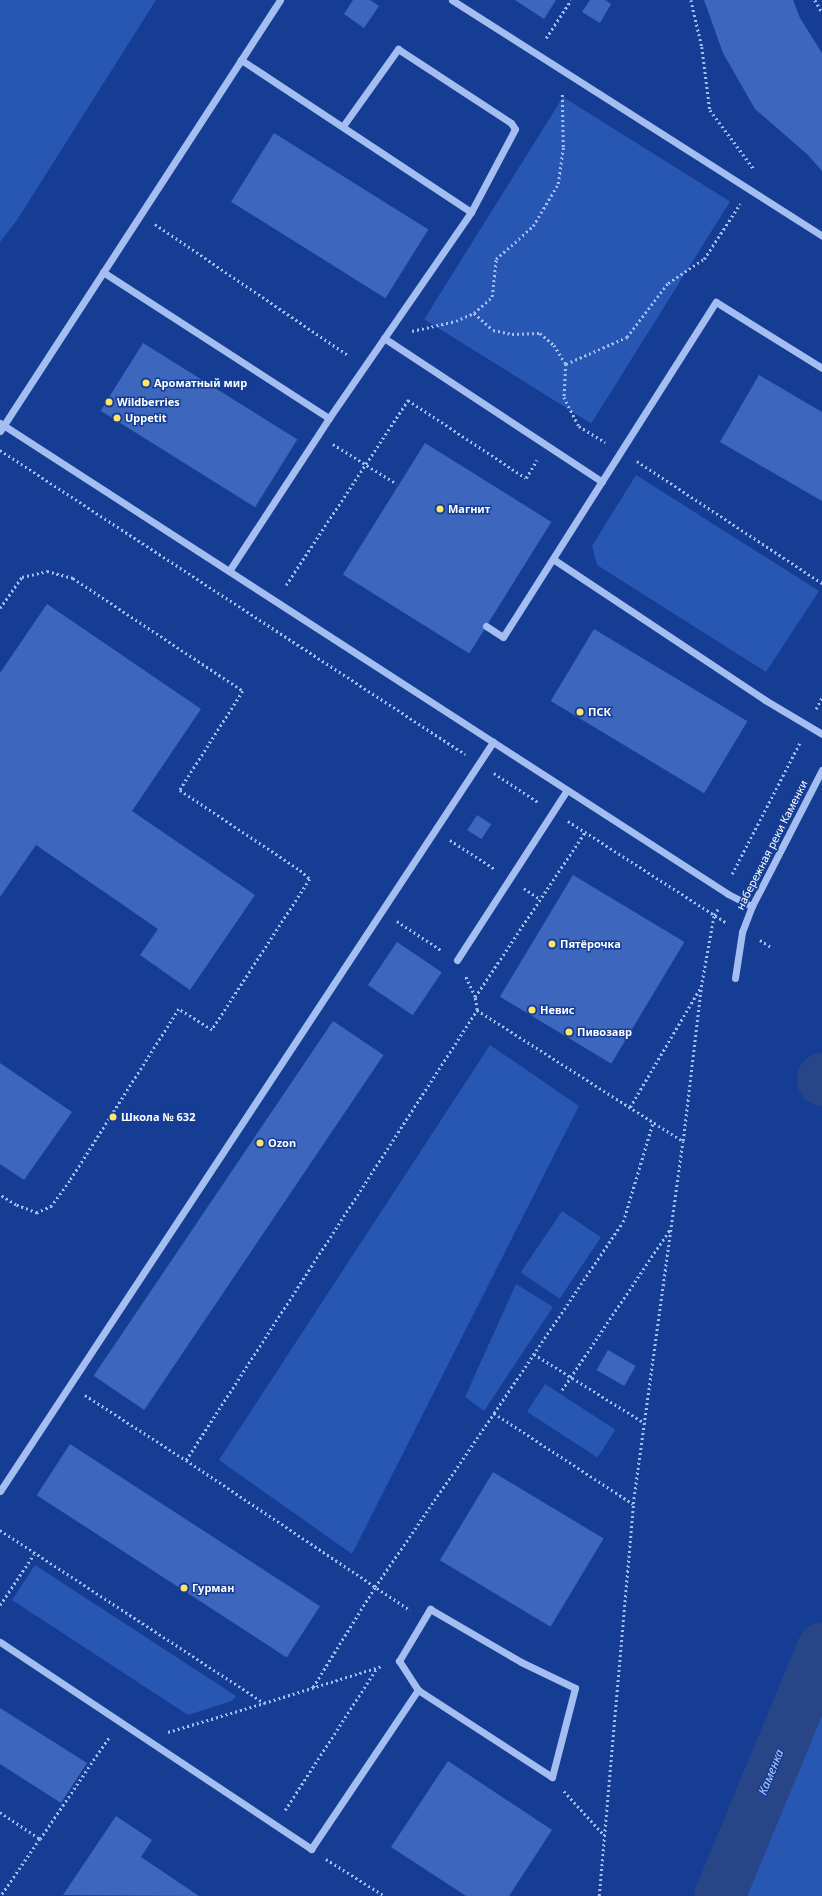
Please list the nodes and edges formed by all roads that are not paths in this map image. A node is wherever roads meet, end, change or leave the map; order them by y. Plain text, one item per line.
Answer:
1 (280, 0) edge
2 (452, 0) edge
3 (241, 60) junction
4 (343, 126) junction
5 (471, 212) junction
6 (822, 236) edge
7 (103, 272) junction
8 (384, 338) junction
9 (822, 368) edge
10 (329, 418) junction
11 (1, 427) edge
12 (602, 482) junction
13 (553, 559) junction
14 (229, 571) junction
15 (486, 626) dead end
16 (822, 734) edge
17 (493, 742) junction
18 (822, 770) edge
19 (567, 790) junction
20 (752, 906) junction
21 (457, 960) road end
22 (735, 978) dead end
23 (0, 1491) edge
24 (0, 1642) edge
25 (418, 1690) junction

1 - 3 street
2 - 6 street
3 - 4 street
3 - 7 street
4 - 5 street
4 - 5 street
5 - 8 street
7 - 10 street
7 - 11 street
8 - 10 street
8 - 12 street
9 - 12 street
10 - 14 street
11 - 14 street
12 - 13 street
13 - 15 street
13 - 16 street
14 - 17 street
17 - 19 street
17 - 23 street
18 - 20 street, набережная реки Каменки
19 - 20 street
19 - 21 street
20 - 22 street, набережная реки Каменки
24 - 25 street
25 - 25 street

